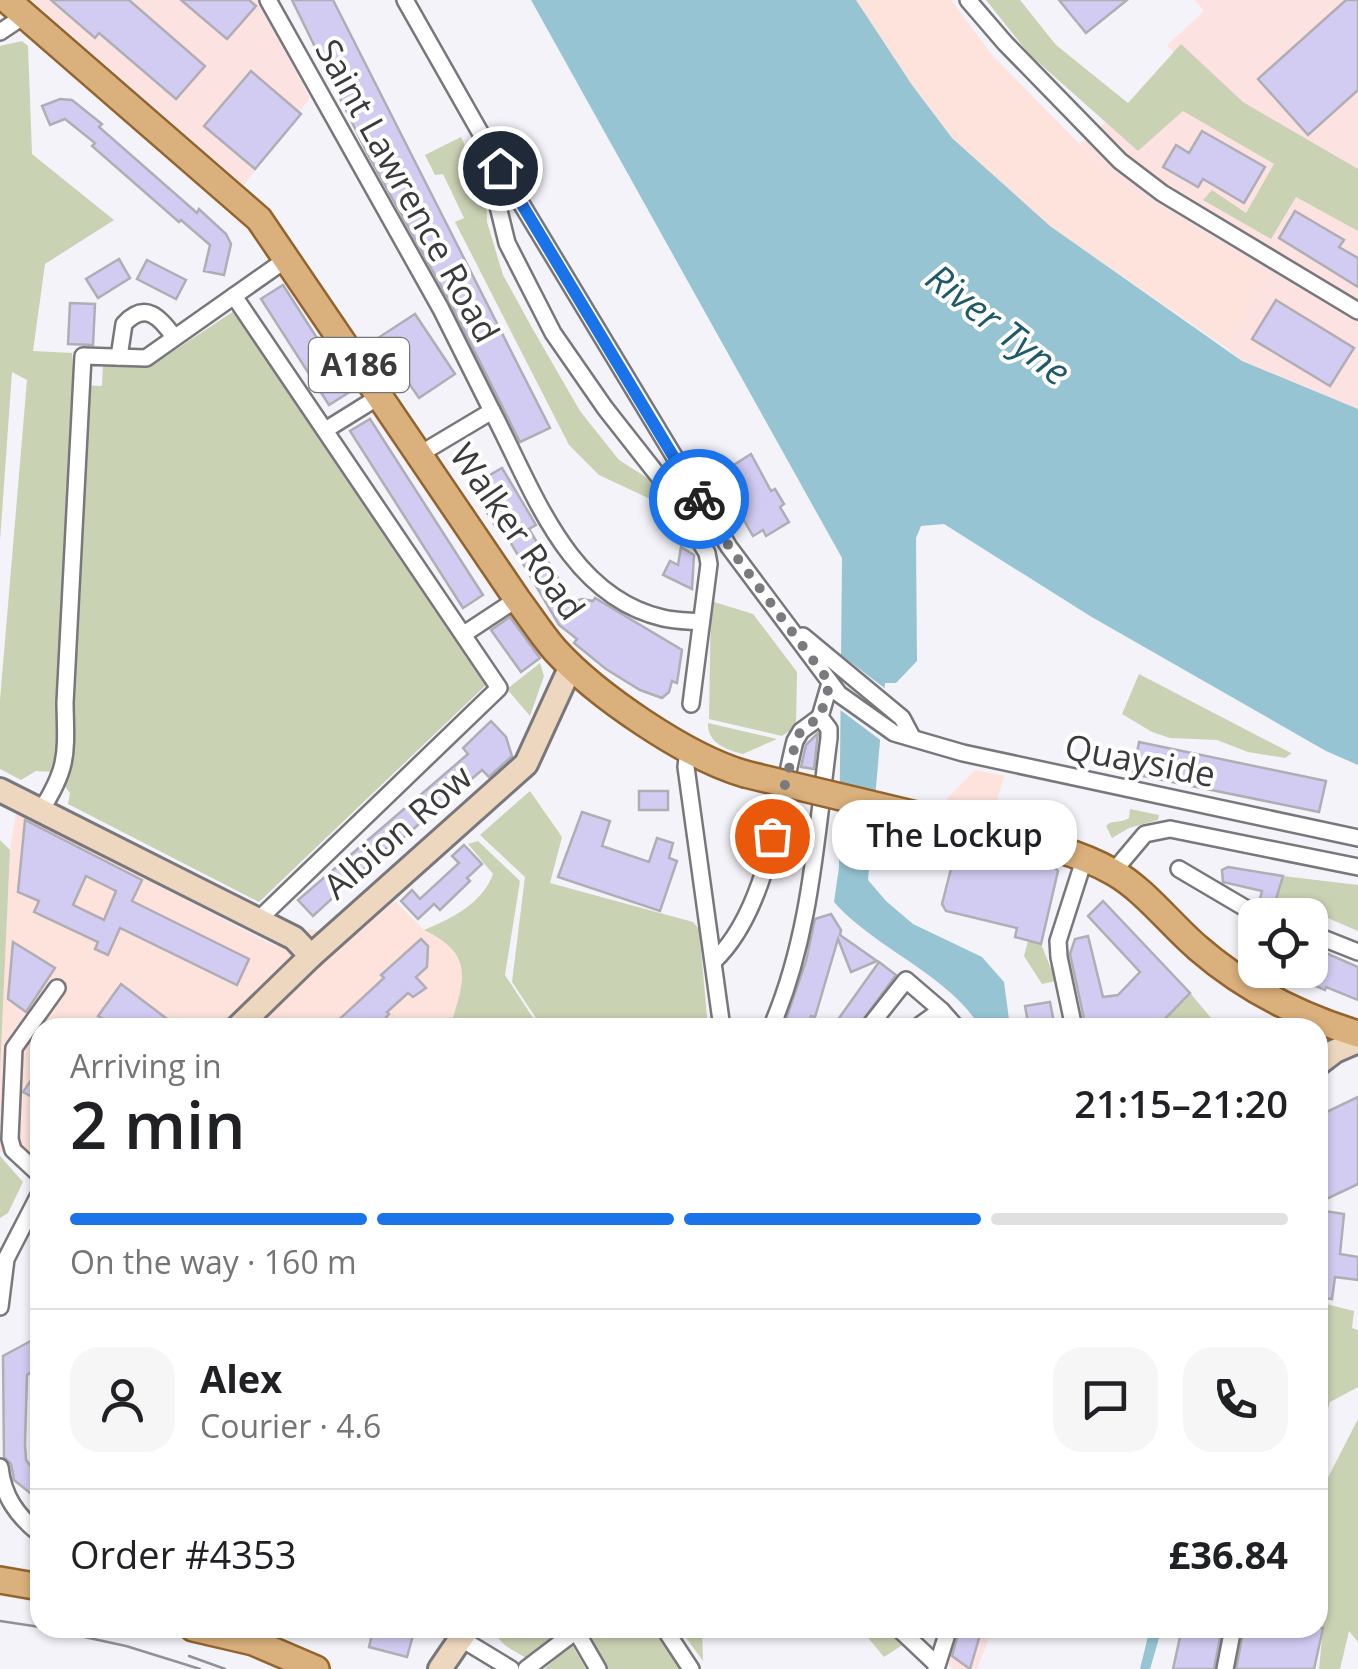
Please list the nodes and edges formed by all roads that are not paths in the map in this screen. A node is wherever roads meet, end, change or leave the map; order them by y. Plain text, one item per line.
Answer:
1 (268, 0) edge
2 (406, 0) edge
3 (968, 0) edge
4 (15, 8) edge
5 (0, 32) edge
6 (510, 184) junction
7 (288, 258) junction
8 (234, 296) junction
9 (1358, 311) edge
10 (174, 337) junction
11 (118, 357) junction
12 (380, 396) junction
13 (492, 411) junction
14 (327, 428) junction
15 (420, 454) junction
16 (517, 599) junction
17 (781, 618) junction
18 (701, 622) junction
19 (464, 634) junction
20 (571, 666) junction
21 (834, 689) junction
22 (691, 704) dead end
23 (822, 719) junction
24 (911, 735) junction
25 (688, 748) junction
26 (0, 790) edge
27 (32, 807) junction
28 (1358, 838) edge
29 (1085, 857) junction
30 (1358, 867) edge
31 (1179, 869) dead end
32 (1118, 874) junction
33 (1238, 903) edge
34 (257, 921) junction
35 (1328, 940) edge
36 (1358, 952) edge
37 (311, 956) junction
38 (714, 960) junction
39 (57, 988) dead end
40 (940, 1010) junction
41 (36, 1018) edge
42 (246, 1018) edge
43 (721, 1018) edge
44 (775, 1018) edge
45 (876, 1018) edge
46 (929, 1018) edge
47 (948, 1018) edge
48 (1072, 1018) edge
49 (1297, 1018) edge
50 (30, 1026) edge
51 (30, 1167) edge
52 (30, 1211) edge
53 (0, 1307) edge
54 (0, 1467) edge
55 (30, 1525) edge
56 (0, 1580) edge
57 (30, 1586) edge
58 (213, 1638) edge
59 (237, 1638) edge
60 (461, 1638) edge
61 (471, 1638) edge
62 (567, 1638) edge
63 (580, 1638) edge
64 (671, 1638) edge
65 (908, 1638) edge
66 (946, 1638) edge
67 (1231, 1638) edge
68 (936, 1666) edge
69 (442, 1667) edge
70 (277, 1669) edge
71 (316, 1669) edge
72 (512, 1669) edge
73 (526, 1669) edge
74 (598, 1669) edge
75 (691, 1669) edge
76 (1226, 1669) edge

1 - 13 street, Saint Lawrence Road
2 - 6 street
3 - 9 street
4 - 5 street
4 - 7 main road, Walker Road / A186
6 - 17 street
6 - 18 street, Saint Lawrence Road
7 - 8 street
7 - 12 main road, Walker Road / A186
8 - 10 street
8 - 14 street
10 - 11 street
10 - 11 street
11 - 27 street
12 - 14 street
12 - 15 main road, Walker Road / A186
13 - 15 street
13 - 18 street, Saint Lawrence Road
14 - 19 street
15 - 16 main road, Walker Road / A186
16 - 19 street
16 - 20 main road, Walker Road / A186
17 - 21 street
17 - 24 street
18 - 22 street
19 - 34 street
20 - 25 main road, Walker Road / A186
20 - 37 street, Albion Row
21 - 23 street
21 - 24 street, Quayside
23 - 38 street
23 - 44 street
24 - 28 street, Quayside
25 - 29 main road, Walker Road / A186, bridge
25 - 38 street
26 - 27 street
27 - 34 street
29 - 32 main road, Walker Road / A186
29 - 48 street
30 - 32 street
31 - 33 street
32 - 49 main road, A186
34 - 37 street
35 - 36 street
37 - 42 street, Albion Row
38 - 43 street
39 - 41 street
40 - 45 street
40 - 46 street
40 - 47 street
50 - 51 street
52 - 53 street
54 - 55 street
56 - 57 main road
58 - 70 main road
59 - 71 main road
60 - 69 street
61 - 72 street
62 - 73 street
63 - 74 street
64 - 75 street
65 - 68 street
66 - 68 street
67 - 76 street

